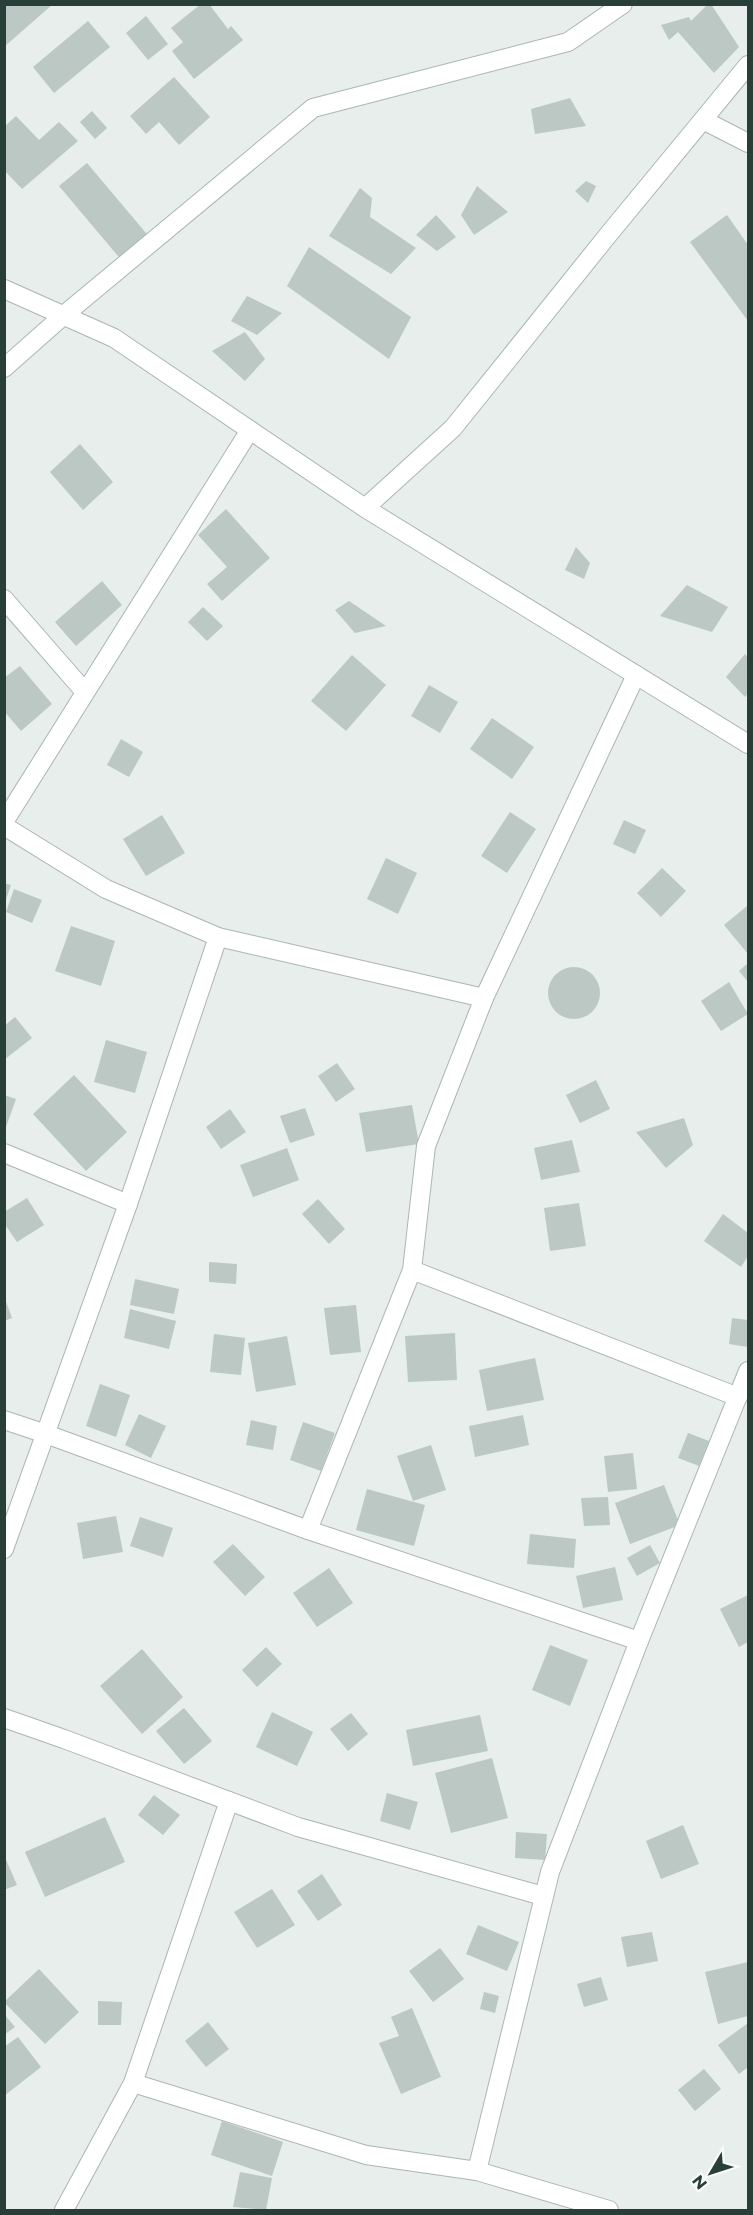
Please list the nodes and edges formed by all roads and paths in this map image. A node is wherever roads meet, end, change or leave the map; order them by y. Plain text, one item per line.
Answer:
1 (623, 4) edge
2 (748, 65) edge
3 (703, 120) junction
4 (748, 143) edge
5 (4, 289) edge
6 (64, 315) junction
7 (4, 368) edge
8 (250, 430) junction
9 (365, 508) junction
10 (4, 599) edge
11 (636, 675) junction
12 (85, 692) junction
13 (748, 744) edge
14 (4, 824) edge
15 (218, 937) junction
16 (484, 998) junction
17 (4, 1153) edge
18 (128, 1204) junction
19 (412, 1270) junction
20 (748, 1371) edge
21 (738, 1396) junction
22 (4, 1420) edge
23 (46, 1434) junction
24 (308, 1530) junction
25 (4, 1549) edge
26 (639, 1641) junction
27 (4, 1718) edge
28 (229, 1801) junction
29 (543, 1896) junction
30 (133, 2083) junction
31 (477, 2171) junction
32 (64, 2211) edge
33 (609, 2211) edge

1 - 6 street
2 - 3 street
3 - 4 street
3 - 9 street
5 - 6 street
6 - 7 street
6 - 8 street
8 - 9 street
8 - 12 street
9 - 11 street
10 - 12 street
11 - 13 street
11 - 16 street
12 - 14 street
14 - 15 street
15 - 16 street
15 - 18 street
16 - 19 street
17 - 18 street
18 - 23 street
19 - 21 street
19 - 24 street
20 - 21 street
21 - 26 street
22 - 23 street
23 - 24 street
23 - 25 street
24 - 26 street
26 - 29 street
27 - 28 street
28 - 29 street
28 - 30 street
29 - 31 street
30 - 31 street
30 - 32 street
31 - 33 street

